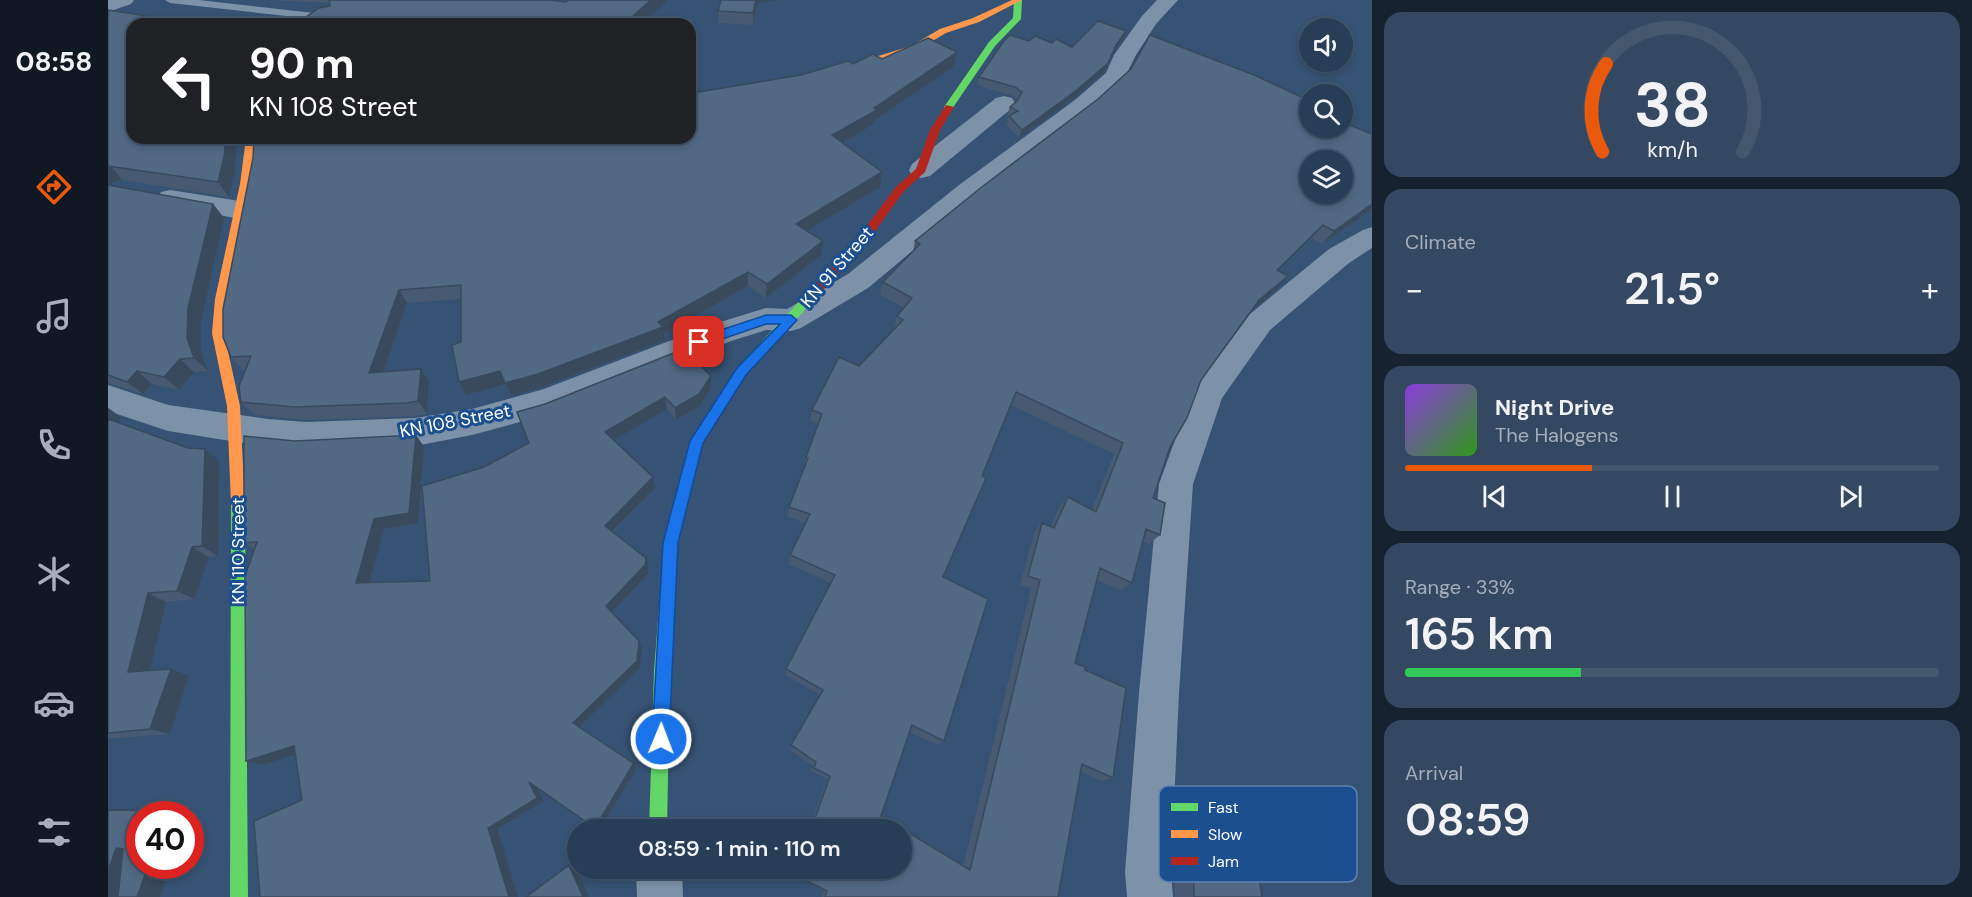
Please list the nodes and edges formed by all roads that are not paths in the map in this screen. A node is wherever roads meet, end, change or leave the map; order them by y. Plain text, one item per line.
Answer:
1 (124, 0) edge
2 (170, 0) edge
3 (1018, 0) edge
4 (1168, 0) edge
5 (108, 6) edge
6 (108, 12) edge
7 (149, 18) edge
8 (332, 18) edge
9 (823, 74) edge
10 (1004, 103) dead end
11 (251, 144) edge
12 (921, 171) junction
13 (145, 194) edge
14 (240, 210) junction
15 (1372, 236) edge
16 (1356, 261) edge
17 (791, 320) junction
18 (108, 398) edge
19 (238, 428) junction
20 (658, 819) edge
21 (659, 879) edge
22 (239, 897) edge
23 (660, 897) edge
24 (1150, 897) edge

1 - 5 street
2 - 8 lane
3 - 9 street
3 - 12 street, KN 91 Street
4 - 17 street
6 - 7 street
10 - 12 street
11 - 14 street, KN 110 Street
12 - 17 street, KN 91 Street
13 - 14 street
14 - 19 street, KN 110 Street
15 - 16 street
16 - 24 street
17 - 19 street, KN 108 Street
17 - 20 street, KN 91 Street
18 - 19 street, KN 108 Street
19 - 22 street, KN 110 Street
21 - 23 street

